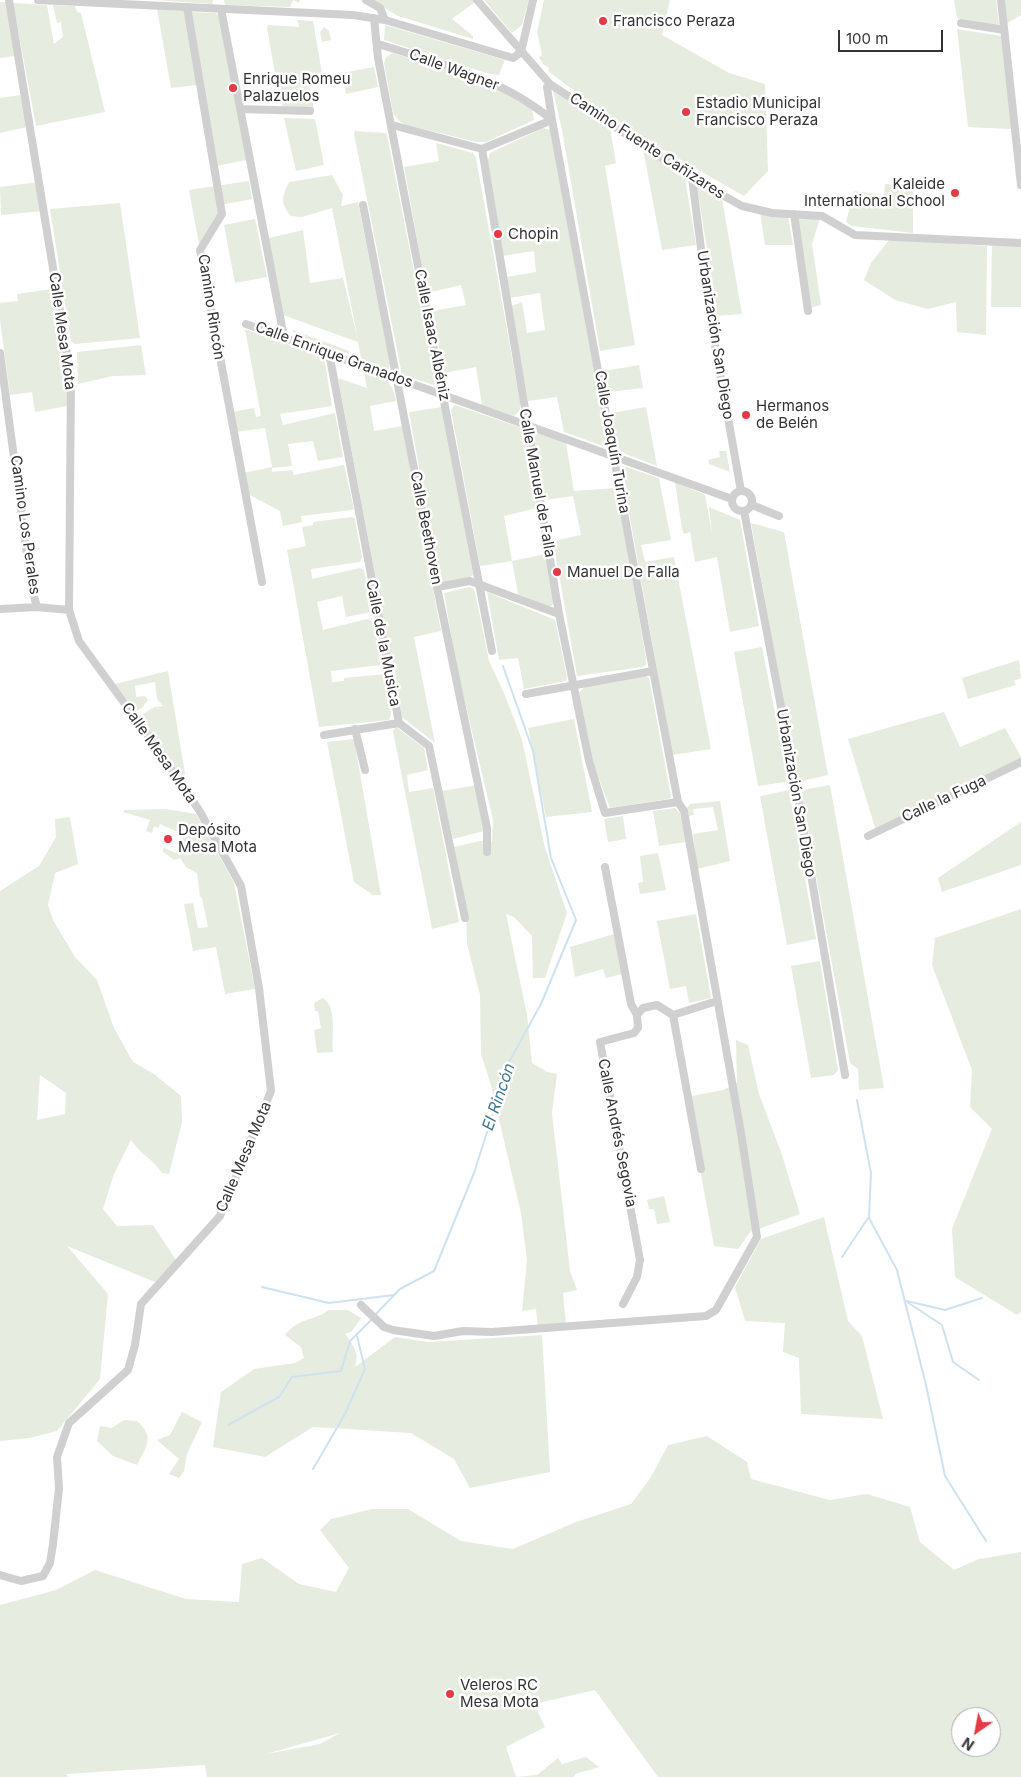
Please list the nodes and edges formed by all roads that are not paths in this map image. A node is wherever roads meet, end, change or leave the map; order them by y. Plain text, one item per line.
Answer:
1 (9, 0) edge
2 (38, 0) edge
3 (366, 0) edge
4 (477, 0) edge
5 (533, 0) edge
6 (1001, 0) edge
7 (187, 7) junction
8 (221, 9) junction
9 (374, 18) junction
10 (385, 20) junction
11 (961, 24) dead end
12 (1004, 30) junction
13 (378, 44) junction
14 (521, 52) junction
15 (550, 84) junction
16 (240, 109) junction
17 (310, 111) dead end
18 (552, 120) junction
19 (392, 125) junction
20 (482, 149) junction
21 (692, 178) junction
22 (1021, 185) edge
23 (362, 205) dead end
24 (794, 214) junction
25 (1021, 243) edge
26 (808, 311) dead end
27 (246, 324) dead end
28 (284, 337) junction
29 (0, 353) edge
30 (329, 353) junction
31 (398, 378) junction
32 (444, 394) junction
33 (528, 424) junction
34 (615, 455) junction
35 (741, 491) junction
36 (732, 499) junction
37 (752, 505) junction
38 (744, 512) junction
39 (779, 516) dead end
40 (262, 582) dead end
41 (478, 583) junction
42 (437, 587) junction
43 (37, 607) junction
44 (0, 609) edge
45 (69, 610) junction
46 (560, 614) junction
47 (492, 651) dead end
48 (653, 671) junction
49 (573, 684) junction
50 (526, 694) dead end
51 (399, 723) junction
52 (355, 729) junction
53 (324, 735) dead end
54 (1021, 762) edge
55 (364, 770) dead end
56 (678, 802) junction
57 (868, 836) dead end
58 (487, 852) dead end
59 (605, 867) dead end
60 (464, 918) dead end
61 (717, 1001) junction
62 (637, 1015) junction
63 (673, 1015) junction
64 (845, 1075) dead end
65 (701, 1169) dead end
66 (623, 1304) dead end
67 (361, 1305) dead end
68 (0, 1575) edge

1 - 45 street, Calle Mesa Mota
2 - 7 street
3 - 10 street
4 - 14 street, Camino Fuente Cañizares
5 - 14 street
6 - 12 street
7 - 8 street
7 - 40 street, Camino Rincón
8 - 9 street
8 - 16 street
9 - 10 street
9 - 13 street, Calle Isaac Albéniz
10 - 14 street
11 - 12 street
12 - 22 street
13 - 18 street, Calle Wagner
13 - 19 street, Calle Isaac Albéniz
14 - 15 street, Camino Fuente Cañizares
15 - 18 street, Calle Joaquín Turina
15 - 21 street, Camino Fuente Cañizares
16 - 17 street
16 - 28 street
18 - 20 street
18 - 34 street, Calle Joaquín Turina
19 - 20 street
19 - 32 street, Calle Isaac Albéniz
20 - 33 street, Calle Manuel de Falla
21 - 24 street, Camino Fuente Cañizares
21 - 35 street, Urbanización San Diego
23 - 31 street, Calle Beethoven
24 - 25 street, Camino Fuente Cañizares
24 - 26 street
27 - 28 street, Calle Enrique Granados
28 - 30 street, Calle Enrique Granados
29 - 43 street, Camino Los Perales
30 - 31 street, Calle Enrique Granados
30 - 51 street, Calle de la Musica
31 - 32 street, Calle Enrique Granados
31 - 42 street, Calle Beethoven
32 - 33 street, Calle Enrique Granados
32 - 41 street, Calle Isaac Albéniz
33 - 34 street, Calle Enrique Granados
33 - 46 street, Calle Manuel de Falla
34 - 36 street, Calle Enrique Granados
34 - 48 street, Calle Joaquín Turina
35 - 36 street
35 - 37 street
36 - 38 street
37 - 38 street
37 - 39 street
38 - 64 street, Urbanización San Diego
41 - 42 street
41 - 46 street
41 - 47 street, Calle Isaac Albéniz
42 - 58 street, Calle Beethoven
43 - 44 street
43 - 45 street
45 - 68 street, Calle Mesa Mota
46 - 49 street, Calle Manuel de Falla
48 - 49 street
48 - 56 street, Calle Joaquín Turina
49 - 50 street
49 - 56 street, Calle Manuel de Falla
51 - 52 street
51 - 60 street, Calle de la Musica
52 - 53 street
52 - 55 street
54 - 57 street, Calle la Fuga
56 - 61 street, Calle Joaquín Turina
59 - 62 street
61 - 63 street
61 - 67 street, Calle Joaquín Turina
62 - 63 street
62 - 66 street, Calle Andrés Segovia
63 - 65 street

